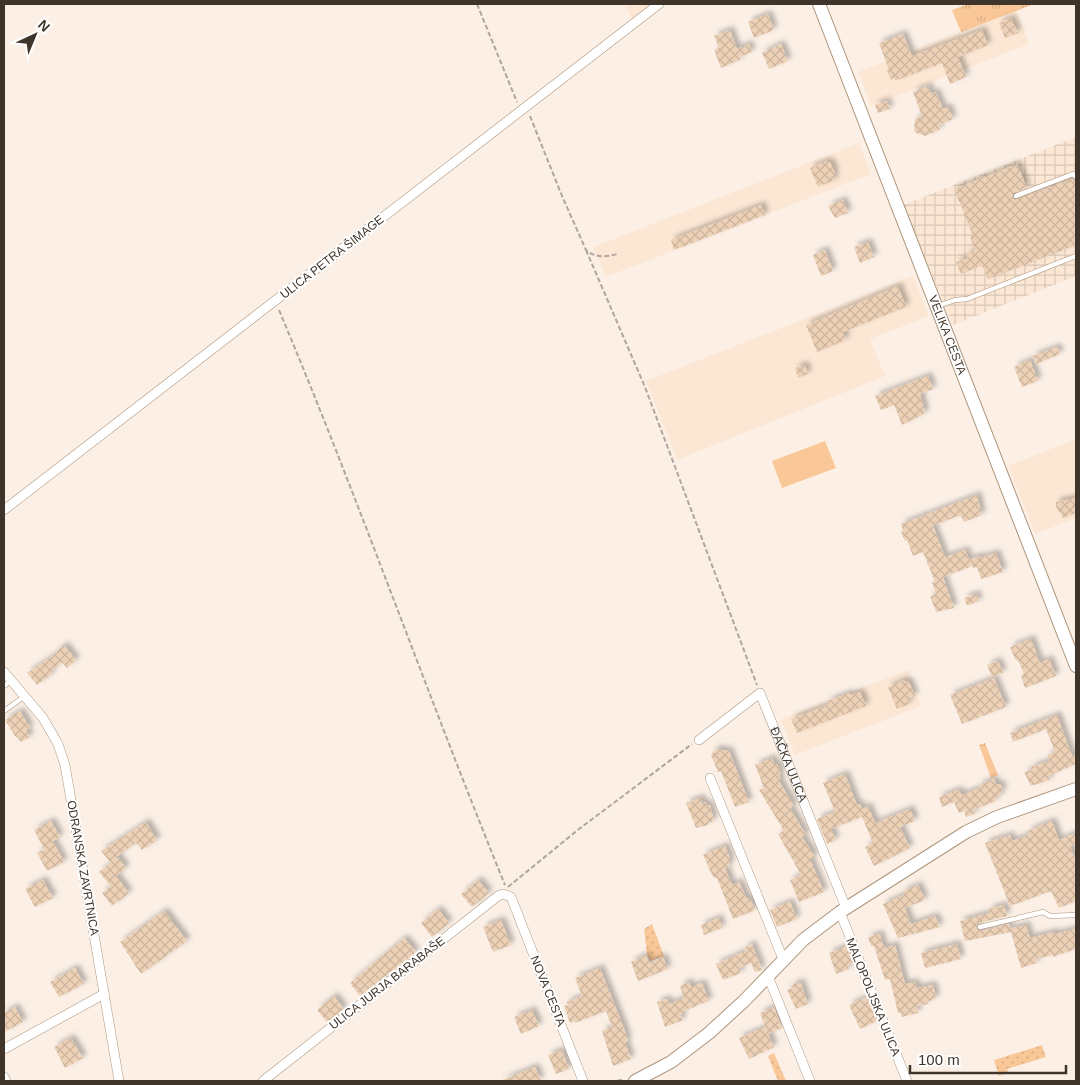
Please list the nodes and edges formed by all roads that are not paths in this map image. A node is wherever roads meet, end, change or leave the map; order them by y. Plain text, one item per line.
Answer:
1 (659, 4) edge
2 (819, 4) edge
3 (1076, 177) edge
4 (1016, 196) dead end
5 (1076, 256) edge
6 (937, 307) junction
7 (4, 510) edge
8 (1076, 666) edge
9 (4, 672) edge
10 (8, 683) edge
11 (24, 696) junction
12 (4, 711) edge
13 (699, 740) road end
14 (710, 778) dead end
15 (1076, 789) edge
16 (508, 894) joint
17 (843, 910) junction
18 (1076, 915) edge
19 (980, 927) dead end
20 (783, 959) junction
21 (768, 976) junction
22 (104, 994) junction
23 (4, 1049) edge
24 (4, 1077) edge
25 (6, 1081) edge
26 (119, 1081) edge
27 (262, 1081) edge
28 (583, 1081) edge
29 (635, 1081) edge
30 (810, 1081) edge
31 (907, 1081) edge

1 - 7 street, ULICA PETRA ŠIMAGE
2 - 6 main road, VELIKA CESTA
3 - 4 lane
5 - 6 lane
6 - 8 main road, VELIKA CESTA
9 - 10 street, ODRANSKA ZAVRTNICA
10 - 11 street, ODRANSKA ZAVRTNICA
11 - 12 lane
11 - 22 street, ODRANSKA ZAVRTNICA
13 - 17 street, ĐAČKA ULICA
14 - 20 street
15 - 17 main road
16 - 27 street, ULICA JURJA BARABAŠE
16 - 28 street, NOVA CESTA
17 - 20 main road
17 - 31 street, MALOPOLJSKA ULICA
18 - 19 lane
20 - 21 main road
21 - 29 main road
21 - 30 street
22 - 23 street
22 - 26 street, ODRANSKA ZAVRTNICA
24 - 25 street

